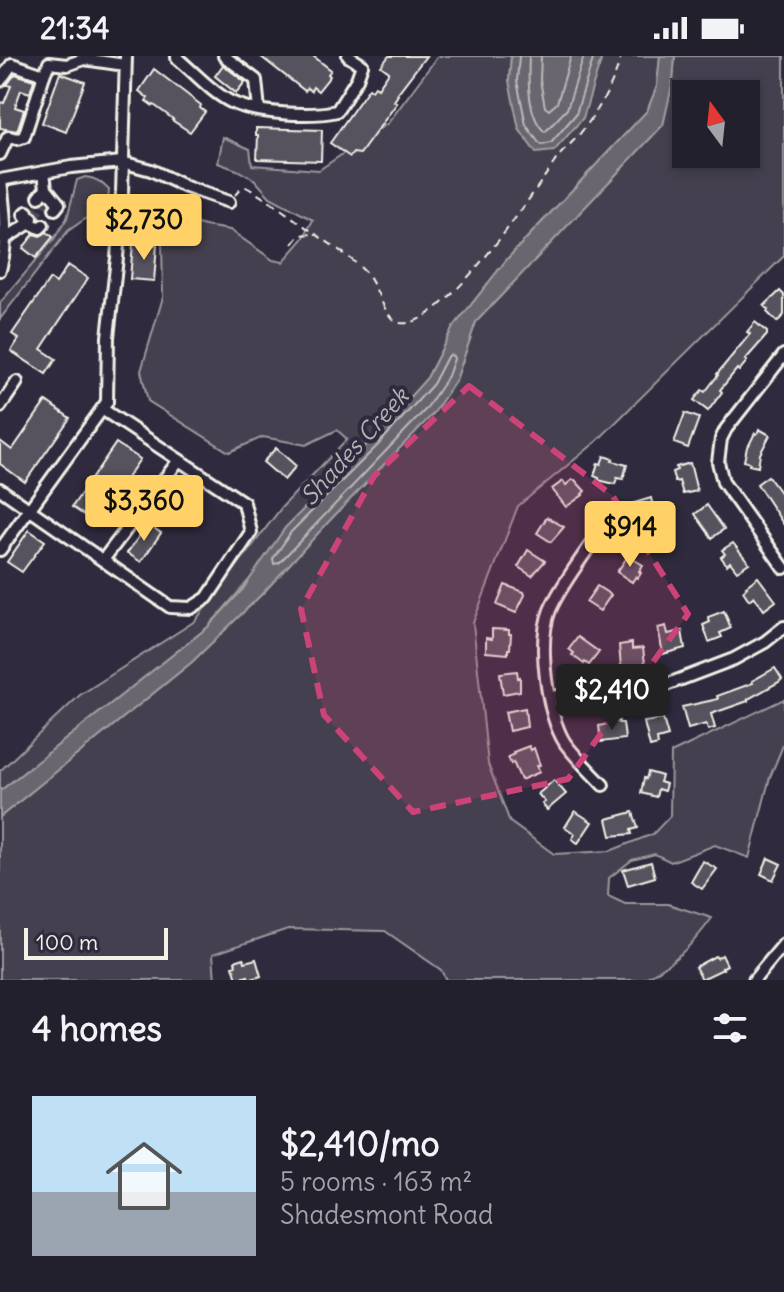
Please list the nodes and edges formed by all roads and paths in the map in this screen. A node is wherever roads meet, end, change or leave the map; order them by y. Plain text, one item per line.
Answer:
1 (177, 56) edge
2 (224, 56) edge
3 (348, 56) edge
4 (621, 56) edge
5 (126, 60) edge
6 (366, 61) edge
7 (44, 75) junction
8 (0, 81) edge
9 (259, 110) junction
10 (4, 136) edge
11 (0, 154) edge
12 (122, 162) junction
13 (44, 172) junction
14 (0, 179) edge
15 (229, 202) joint
16 (55, 209) dead end
17 (43, 225) tunnel mouth
18 (315, 234) junction
19 (6, 238) junction
20 (293, 244) dead end
21 (0, 270) edge
22 (783, 357) edge
23 (17, 382) dead end
24 (104, 405) junction
25 (0, 407) edge
26 (179, 460) junction
27 (0, 489) edge
28 (30, 509) junction
29 (600, 531) dead end
30 (0, 550) edge
31 (103, 560) junction
32 (784, 568) edge
33 (784, 627) edge
34 (550, 697) junction
35 (603, 785) dead end
36 (784, 944) edge
37 (754, 980) edge

1 - 9 street
2 - 9 street
3 - 6 street
4 - 18 path
5 - 7 street
5 - 12 street
6 - 9 street
7 - 8 street
7 - 10 street
10 - 11 street
12 - 13 street
12 - 15 street
12 - 24 street
13 - 14 street
13 - 16 street
14 - 19 street
15 - 18 path
17 - 19 street
18 - 20 path
19 - 21 street
22 - 32 street
23 - 25 street
24 - 26 street
24 - 28 street
26 - 31 street
26 - 31 street
27 - 28 street
28 - 30 street
28 - 31 street
29 - 34 street
33 - 34 street
34 - 35 street
36 - 37 street

